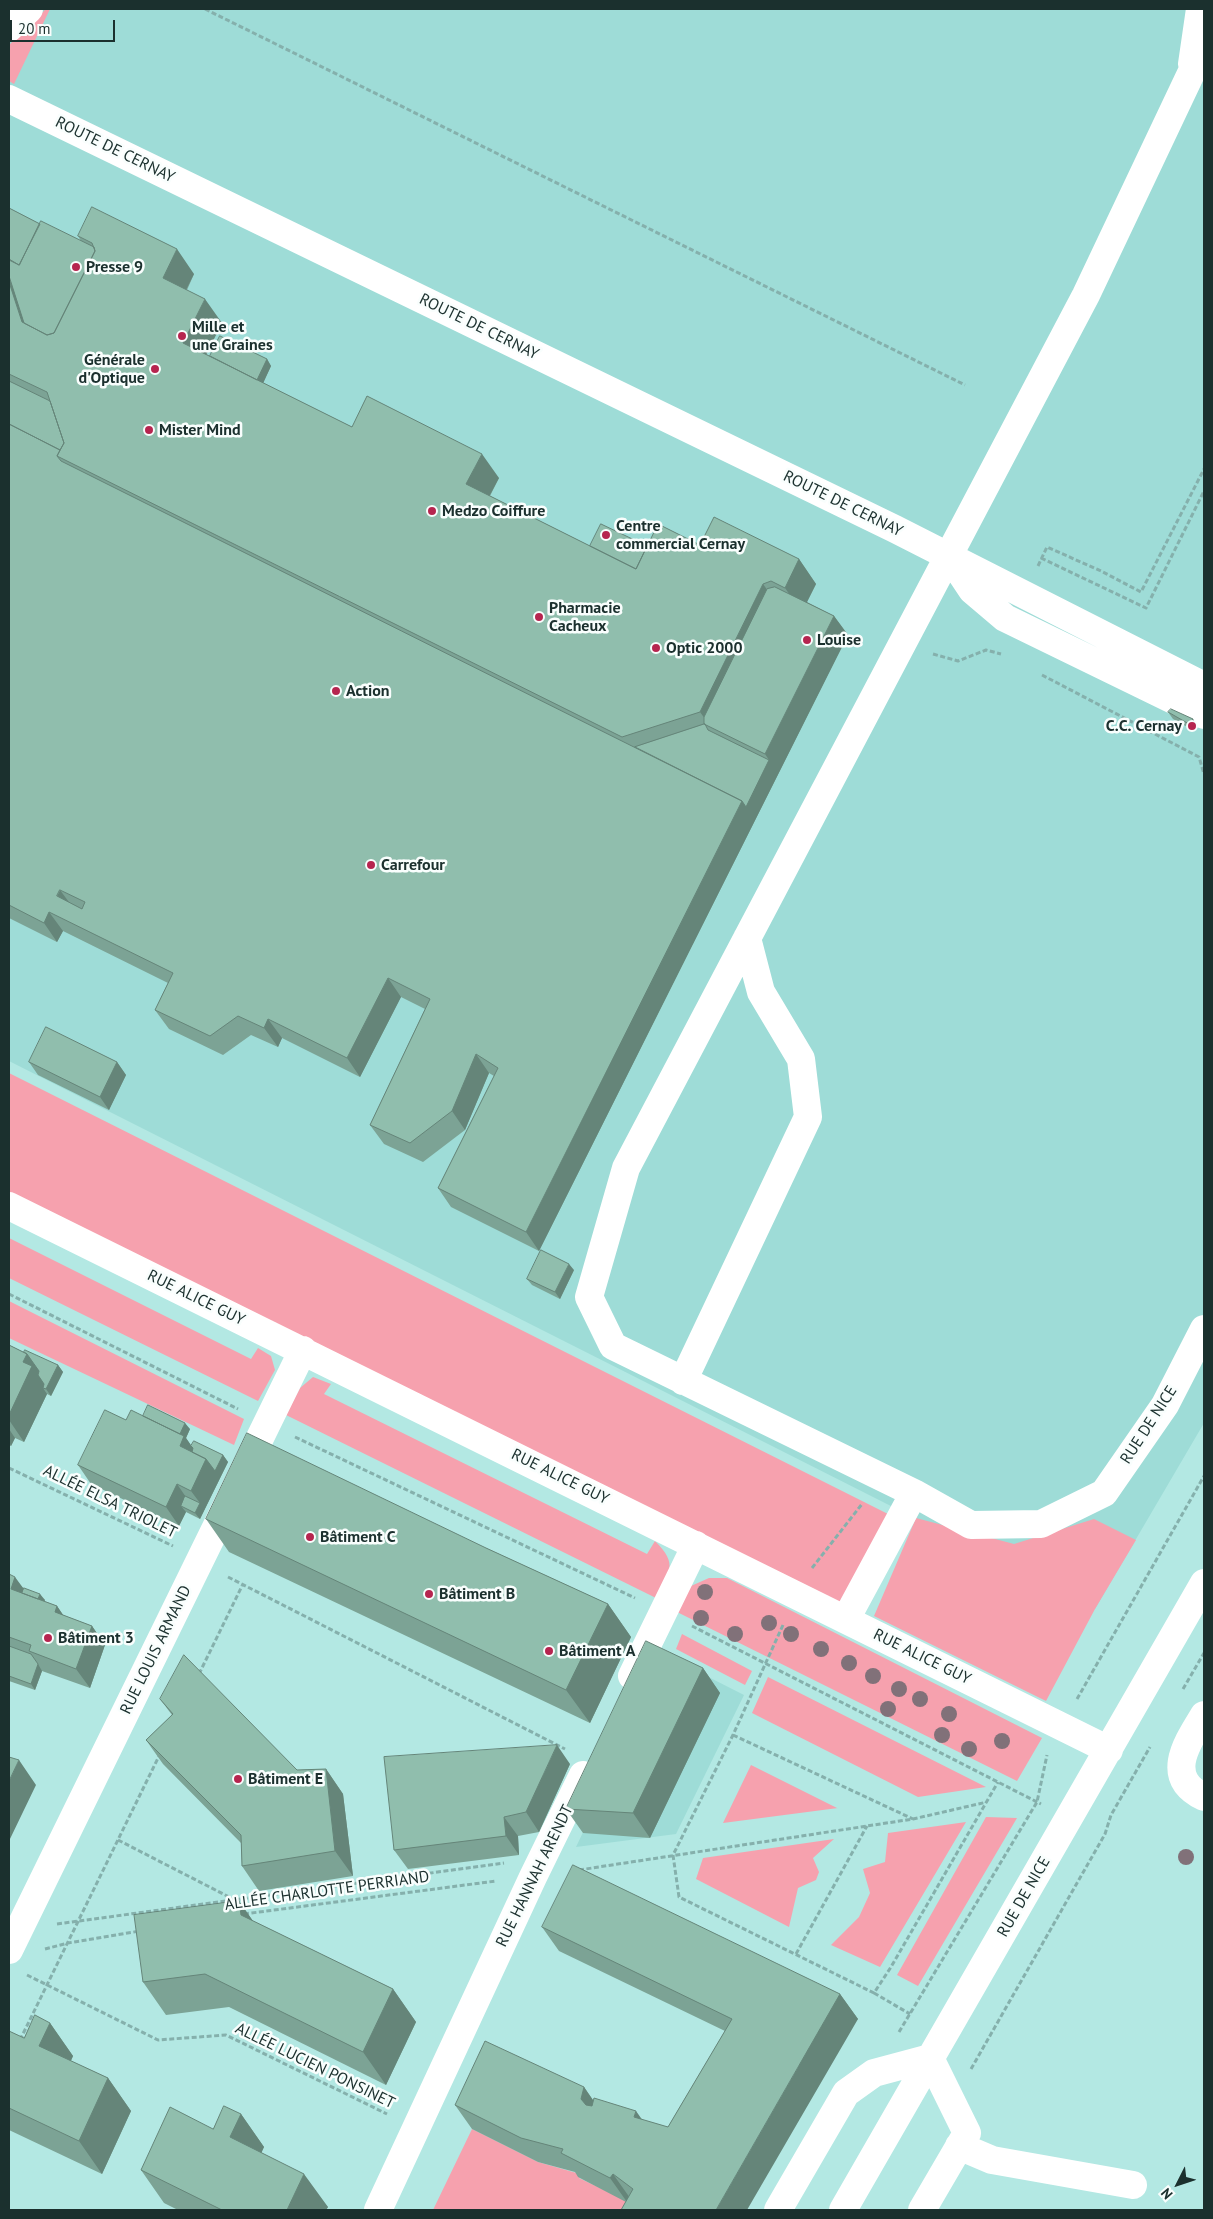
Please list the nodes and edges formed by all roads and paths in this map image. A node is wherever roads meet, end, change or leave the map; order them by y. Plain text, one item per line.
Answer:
1 (29, 9) edge
2 (205, 9) edge
3 (1200, 9) edge
4 (9, 28) edge
5 (1204, 46) edge
6 (1191, 70) junction
7 (9, 99) edge
8 (965, 385) dead end
9 (1204, 469) edge
10 (1204, 491) edge
11 (949, 555) junction
12 (904, 640) junction
13 (1002, 654) dead end
14 (1204, 686) edge
15 (1204, 715) edge
16 (747, 938) junction
17 (9, 1206) edge
18 (9, 1294) edge
19 (1204, 1329) edge
20 (302, 1350) junction
21 (684, 1381) junction
22 (267, 1424) junction
23 (9, 1468) edge
24 (1204, 1476) edge
25 (882, 1478) junction
26 (914, 1493) junction
27 (696, 1545) junction
28 (201, 1559) junction
29 (1204, 1583) edge
30 (242, 1586) junction
31 (798, 1595) junction
32 (664, 1612) junction
33 (846, 1619) junction
34 (764, 1664) junction
35 (195, 1682) edge
36 (620, 1700) edge
37 (1204, 1715) edge
38 (1062, 1726) junction
39 (733, 1735) junction
40 (1109, 1750) junction
41 (160, 1753) edge
42 (592, 1757) joint
43 (998, 1782) junction
44 (1204, 1798) edge
45 (987, 1802) junction
46 (1037, 1802) junction
47 (913, 1819) junction
48 (866, 1826) junction
49 (1105, 1834) dead end
50 (118, 1840) junction
51 (673, 1855) junction
52 (533, 1877) junction
53 (234, 1900) junction
54 (234, 1915) edge
55 (79, 1921) junction
56 (146, 1930) edge
57 (14, 1940) edge
58 (68, 1943) junction
59 (43, 1950) dead end
60 (796, 1954) junction
61 (24, 1973) dead end
62 (46, 1985) junction
63 (874, 1993) junction
64 (910, 2014) junction
65 (17, 2046) edge
66 (930, 2058) junction
67 (874, 2073) junction
68 (952, 2103) junction
69 (416, 2128) junction
70 (959, 2146) junction
71 (1133, 2185) dead end
72 (378, 2210) edge
73 (778, 2210) edge
74 (843, 2210) edge
75 (922, 2210) edge

1 - 4 street
2 - 8 path
3 - 6 street
5 - 6 street
6 - 11 street
7 - 11 street, ROUTE DE CERNAY
9 - 10 path
11 - 12 street
11 - 14 street, ROUTE DE CERNAY
11 - 15 street
12 - 13 path
12 - 16 street
16 - 21 street
16 - 21 street
17 - 20 street, RUE ALICE GUY
18 - 22 path
19 - 26 street, RUE DE NICE
20 - 22 street, RUE LOUIS ARMAND
20 - 27 street, RUE ALICE GUY
21 - 25 street
22 - 28 street, RUE LOUIS ARMAND
22 - 32 path
23 - 28 path, ALLÉE ELSA TRIOLET
24 - 38 path
25 - 26 street
25 - 31 path
26 - 33 street
27 - 31 street, RUE ALICE GUY
27 - 32 street
28 - 30 path, ALLÉE ELSA TRIOLET
28 - 57 street, RUE LOUIS ARMAND
29 - 40 street, RUE DE NICE
30 - 35 path
30 - 42 path, ALLÉE ELSA TRIOLET
31 - 33 street, RUE ALICE GUY
31 - 34 path
32 - 34 path
32 - 36 street
33 - 38 street, RUE ALICE GUY
34 - 39 path
34 - 43 path
37 - 44 street
38 - 40 street, RUE ALICE GUY
38 - 46 path
39 - 47 path
39 - 51 path
40 - 66 street, RUE DE NICE
41 - 50 path
42 - 52 street, RUE HANNAH ARENDT
43 - 45 path
43 - 46 path
45 - 47 path, ALLÉE CHARLOTTE PERRIAND
45 - 63 path
46 - 64 path
47 - 48 path, ALLÉE CHARLOTTE PERRIAND
48 - 51 path, ALLÉE CHARLOTTE PERRIAND
48 - 60 path
49 - 68 path
50 - 53 path
50 - 55 path
51 - 52 path, ALLÉE CHARLOTTE PERRIAND
51 - 60 path
52 - 53 path
52 - 54 path, ALLÉE CHARLOTTE PERRIAND
52 - 69 street, RUE HANNAH ARENDT
53 - 55 path
55 - 57 path
55 - 58 path
56 - 58 path
58 - 59 path
58 - 62 path
60 - 63 path
61 - 62 path, ALLÉE LUCIEN PONSINET
62 - 65 path
62 - 69 path, ALLÉE LUCIEN PONSINET
63 - 64 path
64 - 67 path
66 - 67 street
66 - 68 street
66 - 74 street, RUE DE NICE
67 - 73 street
68 - 70 street
69 - 72 street, RUE HANNAH ARENDT
70 - 71 street
70 - 75 street

